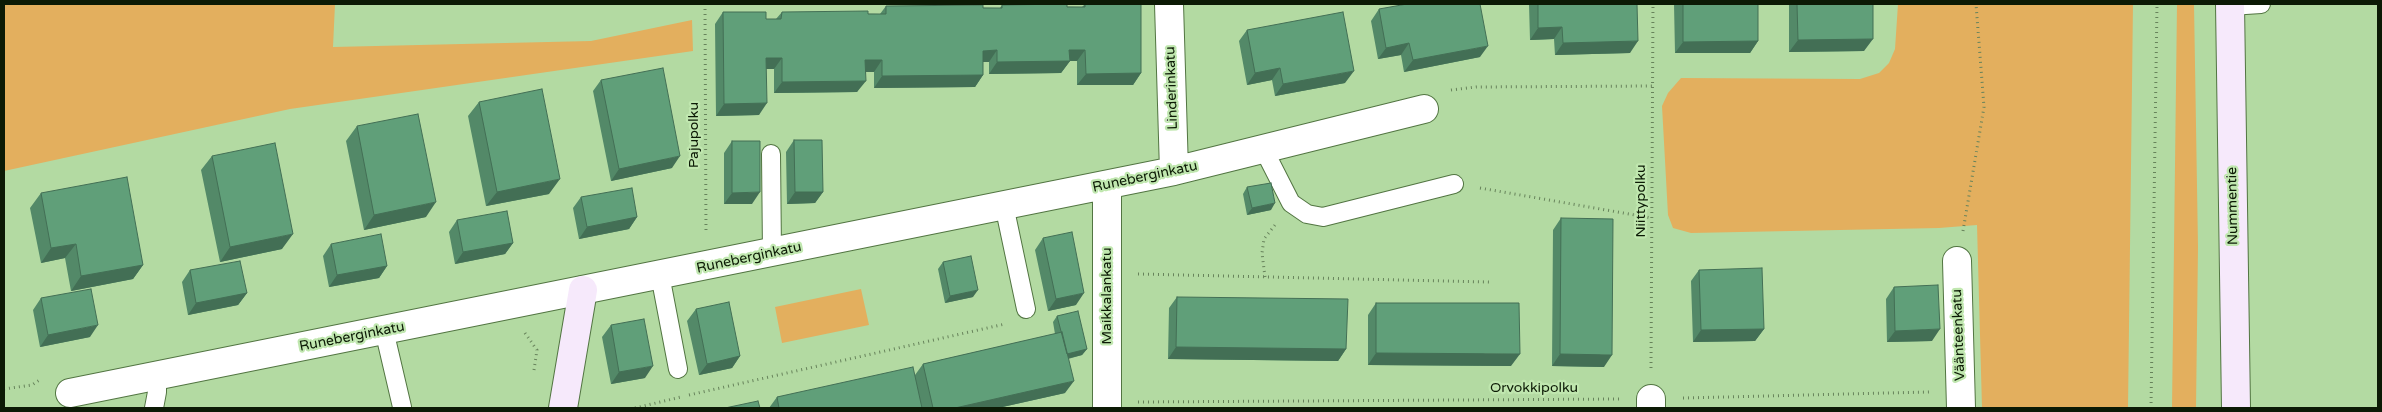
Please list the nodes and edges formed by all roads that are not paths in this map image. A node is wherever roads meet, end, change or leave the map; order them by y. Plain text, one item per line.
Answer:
1 (1169, 4) edge
2 (2262, 4) edge
3 (2230, 5) edge
4 (1424, 109) dead end
5 (1264, 150) junction
6 (771, 154) dead end
7 (1174, 171) junction
8 (1454, 184) road end
9 (1107, 185) junction
10 (1004, 205) junction
11 (772, 253) junction
12 (1957, 261) road end
13 (660, 275) junction
14 (582, 290) junction
15 (1026, 308) road end
16 (384, 330) junction
17 (678, 369) dead end
18 (157, 376) junction
19 (70, 393) dead end
20 (1961, 400) edge
21 (1107, 405) edge
22 (402, 406) dead end
23 (154, 408) edge
24 (563, 408) edge
25 (2236, 408) edge

1 - 7 street, Linderinkatu
2 - 3 lane
3 - 25 street, Nummentie
4 - 5 street, Runeberginkatu
5 - 7 street, Runeberginkatu
5 - 8 lane
6 - 11 lane
7 - 9 street, Runeberginkatu
9 - 10 street, Runeberginkatu
9 - 21 street, Maikkalankatu
10 - 11 street, Runeberginkatu
10 - 15 lane
11 - 13 street, Runeberginkatu
12 - 20 street, Väänteenkatu
13 - 14 street, Runeberginkatu
13 - 17 lane
14 - 16 street, Runeberginkatu
14 - 24 street
16 - 18 street, Runeberginkatu
16 - 22 lane
18 - 19 street, Runeberginkatu
18 - 23 lane

